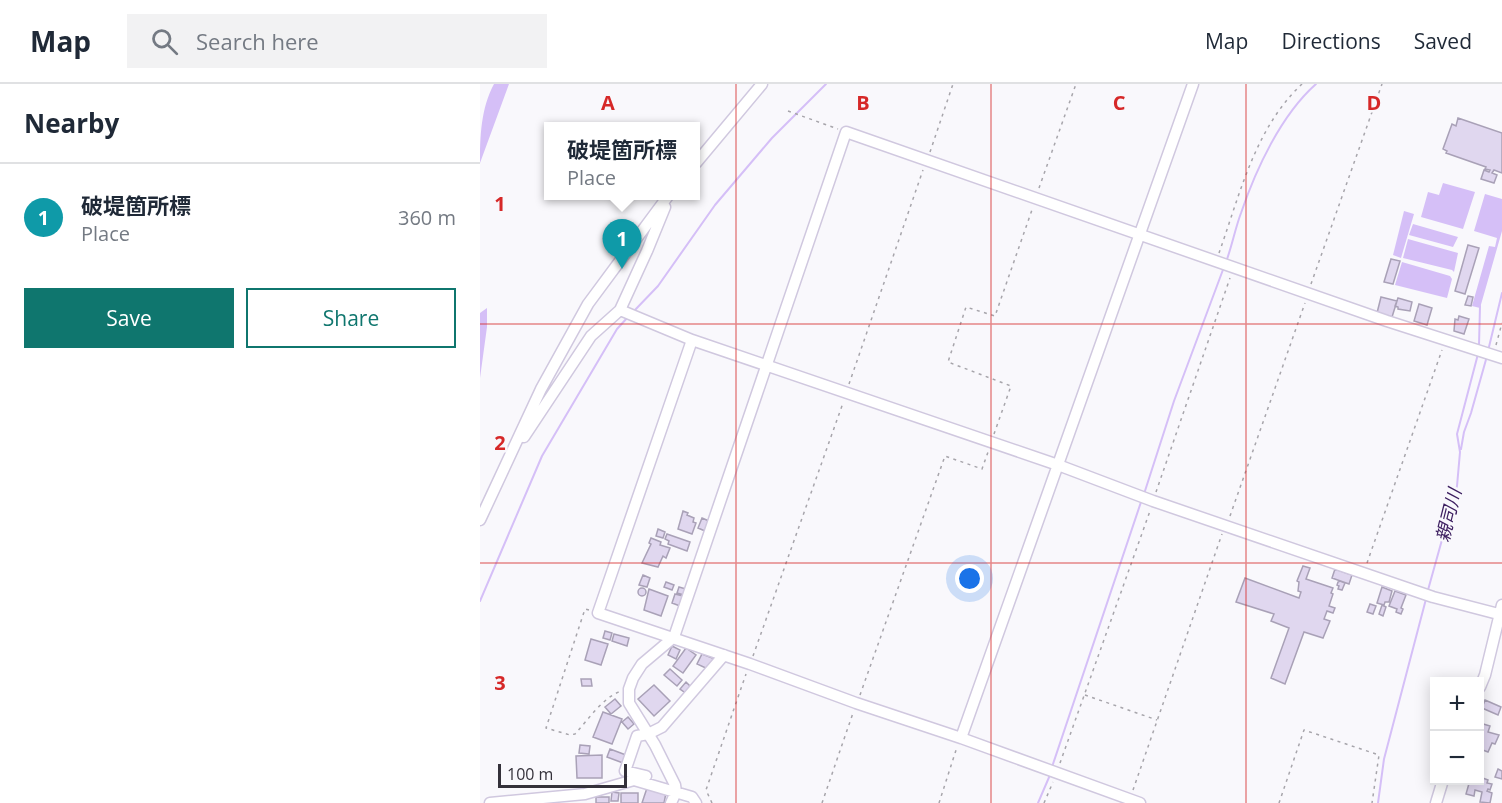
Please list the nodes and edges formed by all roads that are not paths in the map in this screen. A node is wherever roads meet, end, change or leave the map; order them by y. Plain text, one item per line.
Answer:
1 (762, 84) edge
2 (1193, 84) edge
3 (700, 158) edge
4 (665, 200) edge
5 (667, 200) edge
6 (1140, 236) junction
7 (620, 310) junction
8 (692, 340) junction
9 (1498, 356) edge
10 (767, 366) junction
11 (508, 461) junction
12 (1058, 465) junction
13 (480, 520) edge
14 (1501, 611) edge
15 (674, 637) junction
16 (724, 655) junction
17 (1484, 677) edge
18 (648, 734) junction
19 (961, 738) junction
20 (1441, 785) edge
21 (676, 788) junction
22 (543, 800) edge
23 (1135, 801) edge
24 (496, 803) edge
25 (671, 803) edge
26 (696, 803) edge
27 (1436, 803) edge

1 - 3 street
2 - 6 street
4 - 11 street
5 - 7 street
6 - 9 street
6 - 10 street
6 - 12 street
7 - 8 street
7 - 11 street
8 - 10 street
8 - 15 street
10 - 12 street
10 - 15 street
11 - 13 street
12 - 14 street
12 - 19 street
14 - 17 street
15 - 16 street
15 - 18 street
16 - 18 street
16 - 19 street
18 - 21 street
18 - 21 street
19 - 23 street
20 - 27 street
21 - 22 street
21 - 25 street
21 - 26 street
22 - 24 street

